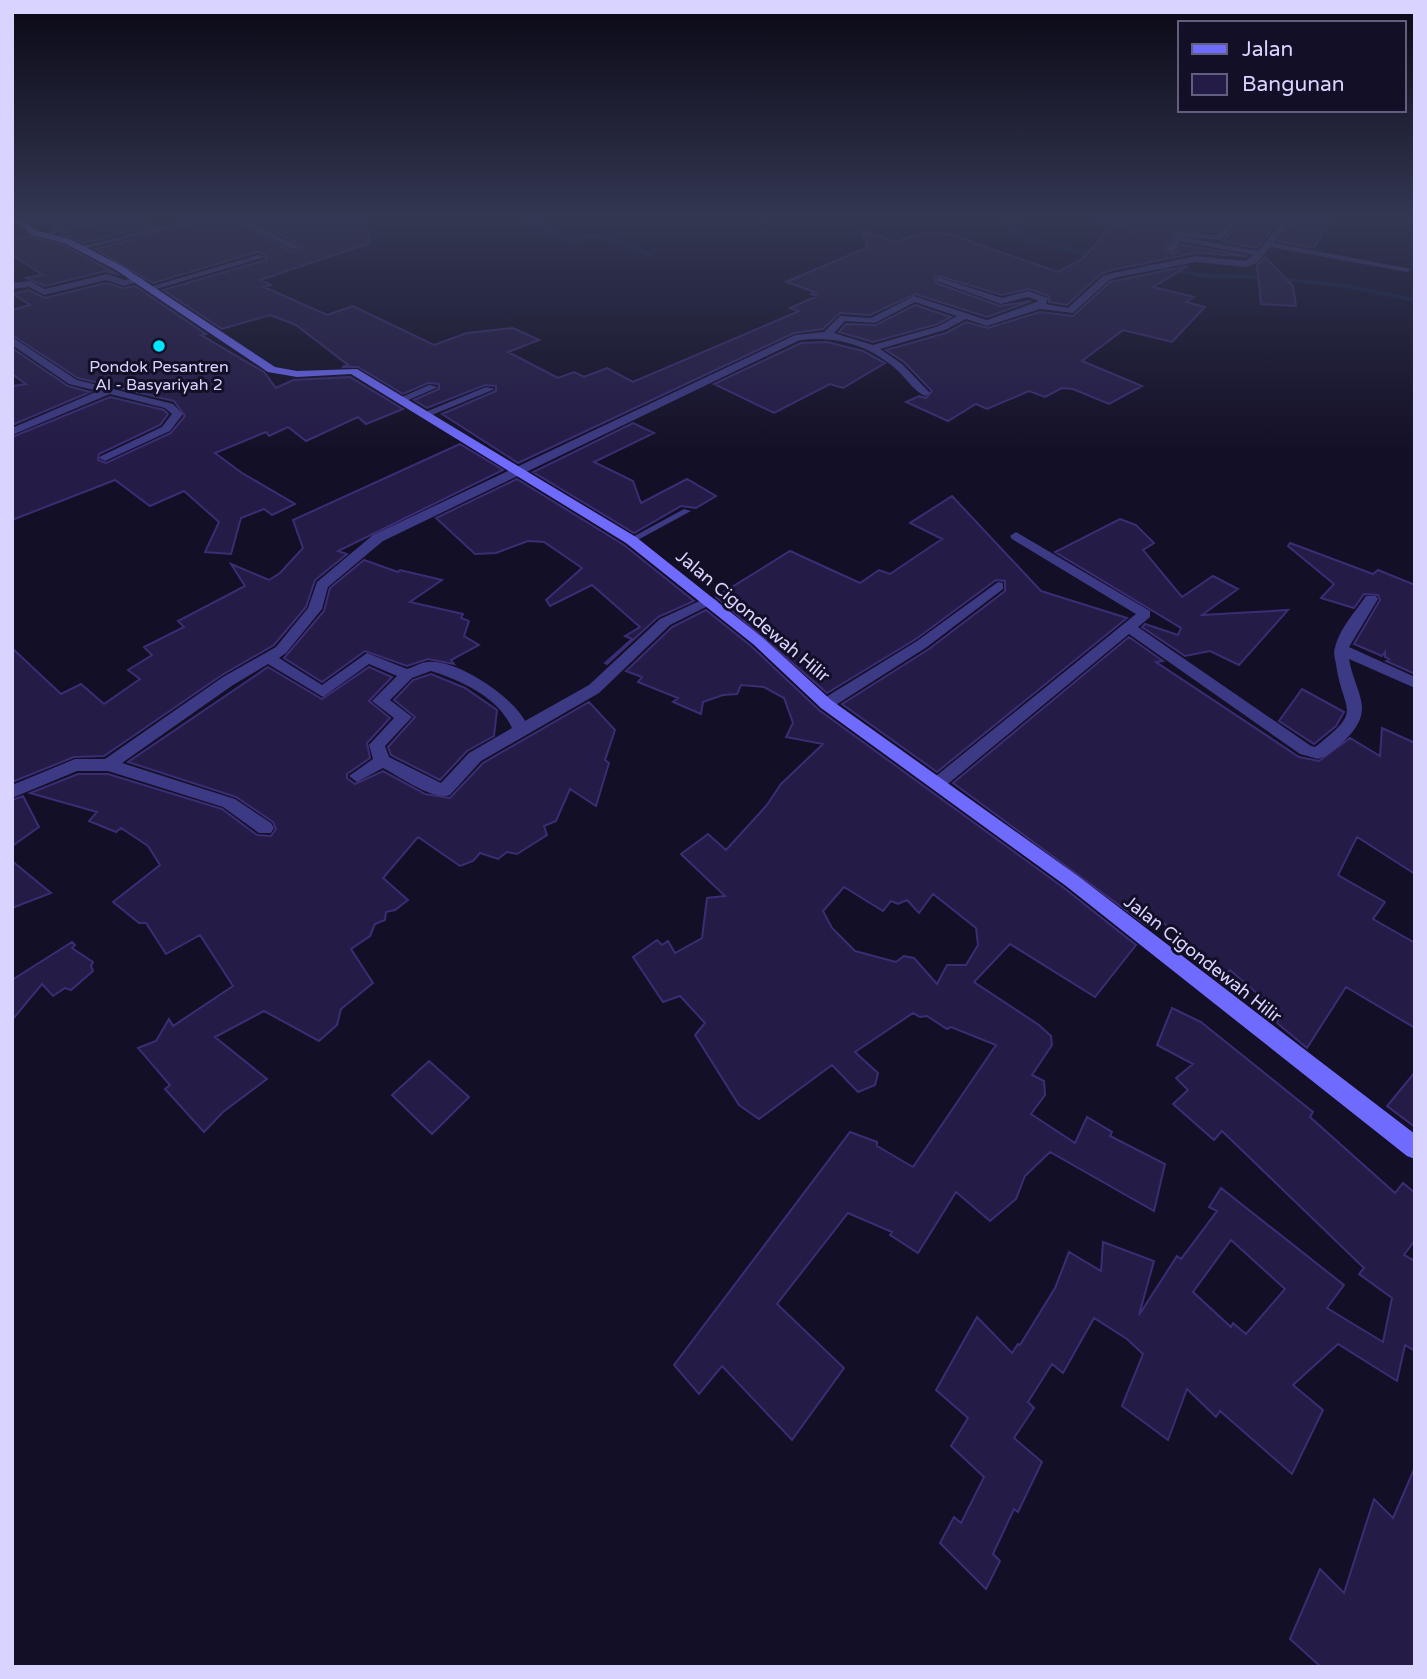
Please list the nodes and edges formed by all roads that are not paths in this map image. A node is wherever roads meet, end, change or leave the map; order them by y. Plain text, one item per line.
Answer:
1 (163, 296) edge
2 (988, 296) edge
3 (1021, 296) edge
4 (1036, 296) edge
5 (1087, 296) edge
6 (1040, 306) junction
7 (965, 316) junction
8 (925, 333) junction
9 (827, 335) junction
10 (12, 340) edge
11 (941, 341) dead end
12 (875, 347) junction
13 (433, 387) dead end
14 (490, 389) dead end
15 (106, 391) junction
16 (925, 393) dead end
17 (400, 400) junction
18 (424, 415) junction
19 (12, 432) edge
20 (105, 458) dead end
21 (520, 470) junction
22 (687, 511) dead end
23 (1016, 536) dead end
24 (631, 540) junction
25 (998, 586) dead end
26 (1371, 599) dead end
27 (711, 601) junction
28 (1127, 626) junction
29 (1341, 649) junction
30 (270, 658) junction
31 (408, 675) junction
32 (1415, 683) edge
33 (827, 704) junction
34 (522, 732) junction
35 (382, 761) junction
36 (108, 765) junction
37 (356, 776) dead end
38 (937, 784) junction
39 (12, 792) edge
40 (265, 828) dead end
41 (1415, 1148) edge

1 - 17 street, Jalan Cigondewah Hilir
2 - 3 street
4 - 6 street
5 - 6 street
6 - 7 street
7 - 8 street
7 - 9 street
8 - 11 street
8 - 12 street
9 - 12 street
9 - 21 street
10 - 15 street
12 - 16 street
13 - 17 street
14 - 18 street
15 - 19 street
15 - 20 street
17 - 18 street, Jalan Cigondewah Hilir
18 - 21 street, Jalan Cigondewah Hilir
21 - 24 street, Jalan Cigondewah Hilir
21 - 30 street
22 - 24 lane
23 - 28 street
24 - 27 street, Jalan Cigondewah Hilir
25 - 33 street
26 - 29 street
27 - 33 street, Jalan Cigondewah Hilir
27 - 34 street
28 - 29 street
28 - 38 street
29 - 32 street
30 - 31 street
30 - 36 street
31 - 34 street
31 - 35 street
33 - 38 street, Jalan Cigondewah Hilir
34 - 35 street
35 - 37 street
36 - 39 street
36 - 40 street
38 - 41 street, Jalan Cigondewah Hilir

